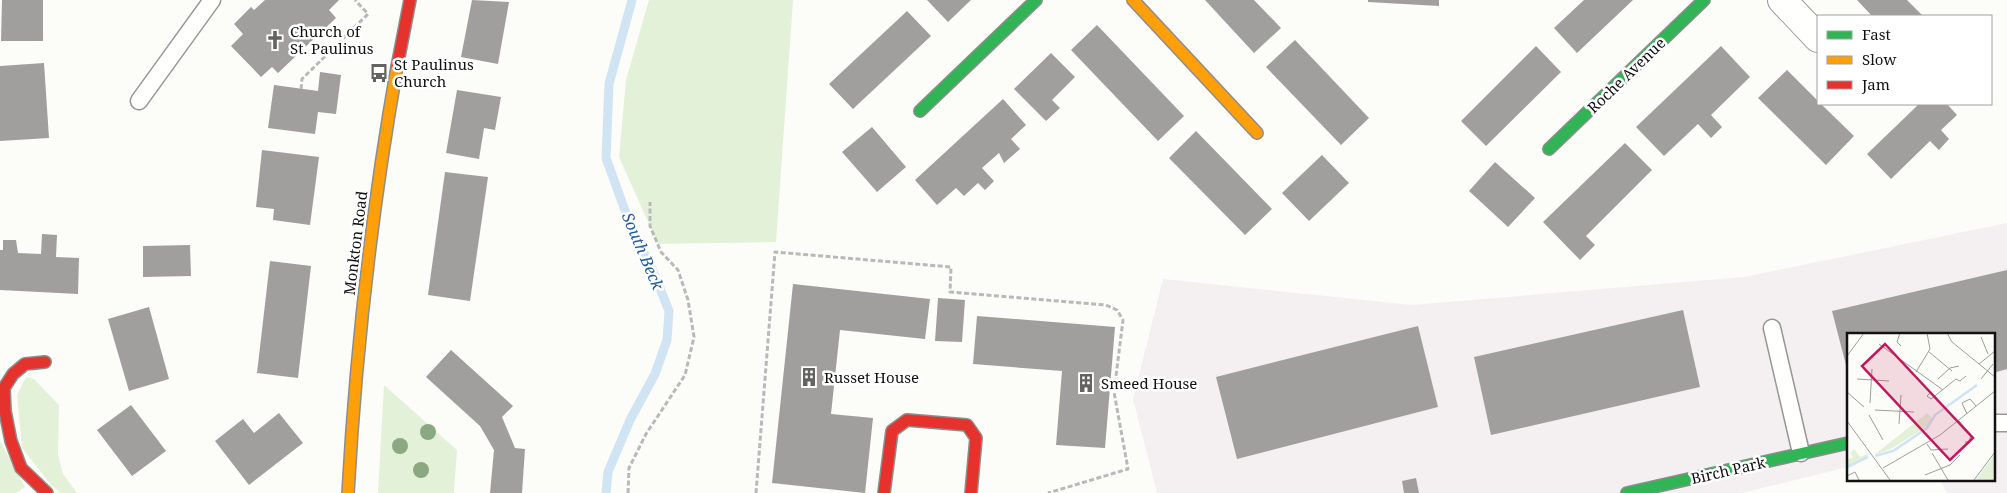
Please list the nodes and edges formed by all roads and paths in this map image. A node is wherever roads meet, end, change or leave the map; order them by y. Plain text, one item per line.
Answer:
1 (212, 0) edge
2 (355, 0) edge
3 (410, 0) edge
4 (1036, 0) edge
5 (1133, 0) edge
6 (1704, 0) edge
7 (1782, 0) edge
8 (1817, 37) edge
9 (301, 88) dead end
10 (139, 100) dead end
11 (920, 111) dead end
12 (1257, 133) dead end
13 (1548, 149) dead end
14 (650, 202) dead end
15 (1772, 328) dead end
16 (45, 362) dead end
17 (1994, 423) edge
18 (2007, 423) edge
19 (1847, 443) edge
20 (1801, 453) junction
21 (46, 493) edge
22 (348, 493) edge
23 (628, 493) edge
24 (756, 493) edge
25 (884, 493) edge
26 (971, 493) edge
27 (1048, 493) edge
28 (1627, 493) edge

1 - 10 lane
2 - 9 path
3 - 22 street, Monkton Road
4 - 11 street
5 - 12 street
6 - 13 street, Roche Avenue
7 - 8 street
14 - 23 path
15 - 20 lane
16 - 21 street
17 - 18 lane
19 - 20 street, Birch Park
20 - 28 street, Birch Park
24 - 27 path
25 - 26 street

